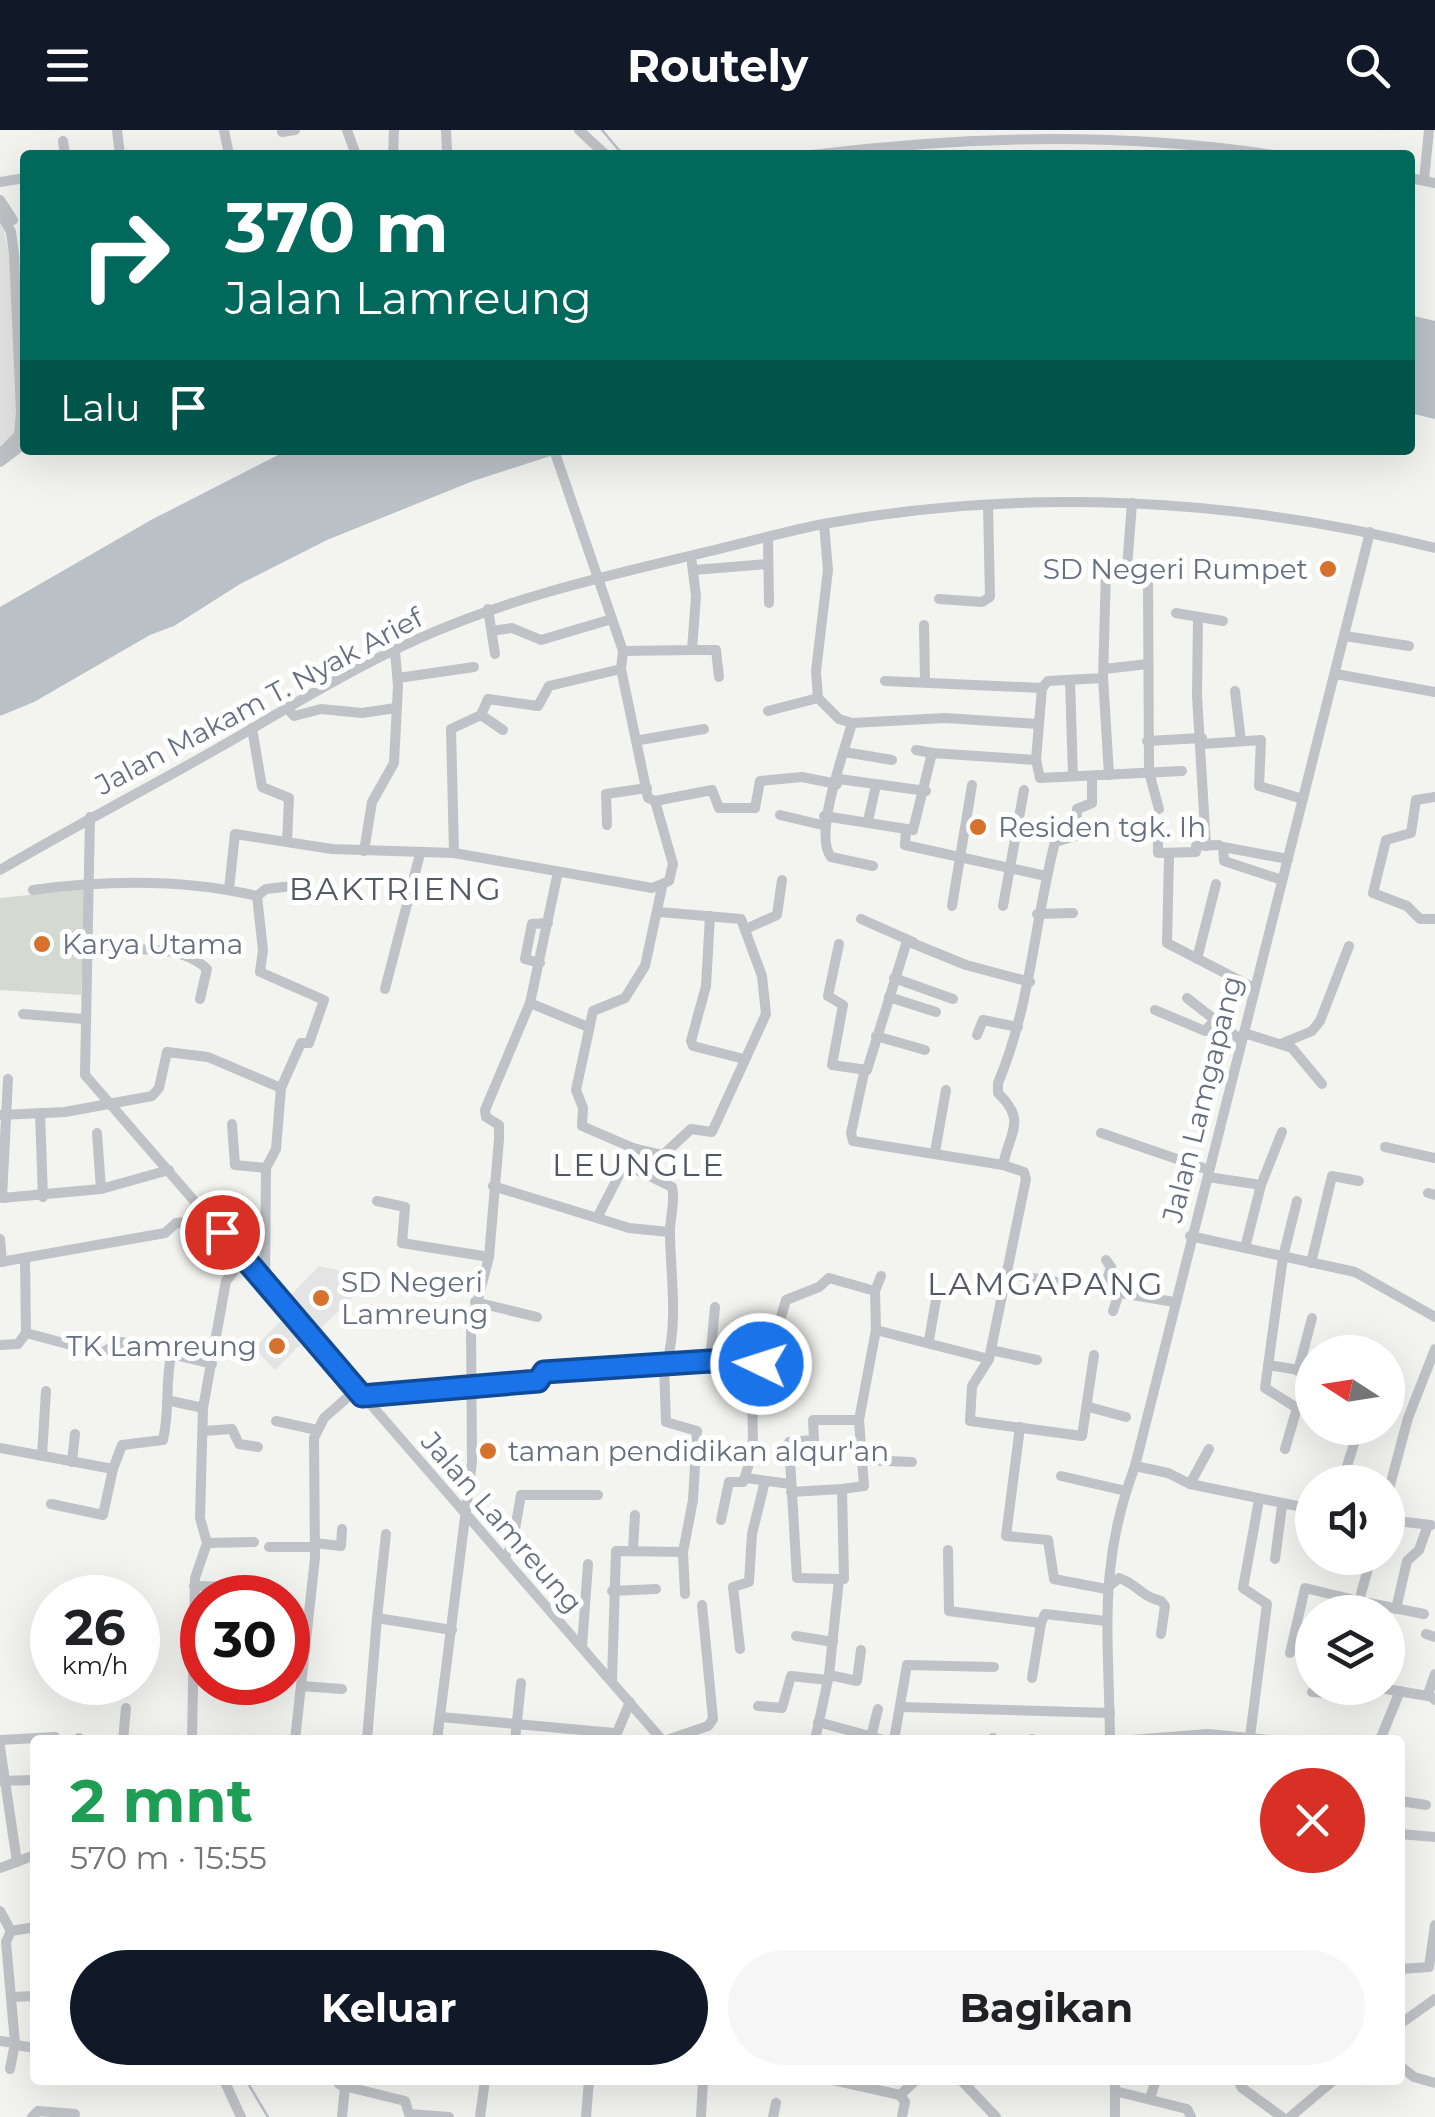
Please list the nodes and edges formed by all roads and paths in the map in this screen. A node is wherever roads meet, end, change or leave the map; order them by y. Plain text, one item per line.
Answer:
1 (295, 130) edge
2 (579, 130) edge
3 (1429, 130) edge
4 (282, 132) edge
5 (63, 141) dead end
6 (64, 150) edge
7 (601, 150) edge
8 (863, 150) edge
9 (1219, 150) edge
10 (1430, 182) edge
11 (0, 200) edge
12 (0, 212) edge
13 (20, 266) edge
14 (20, 375) edge
15 (20, 438) edge
16 (20, 439) edge
17 (0, 454) edge
18 (556, 455) edge
19 (0, 462) edge
20 (1132, 503) junction
21 (988, 505) junction
22 (824, 524) junction
23 (1370, 532) junction
24 (768, 536) junction
25 (1435, 548) edge
26 (691, 556) junction
27 (767, 564) junction
28 (1127, 568) junction
29 (694, 570) junction
30 (596, 576) junction
31 (939, 598) dead end
32 (990, 598) junction
33 (769, 602) dead end
34 (488, 609) junction
35 (1176, 613) dead end
36 (1198, 616) junction
37 (989, 617) dead end
38 (612, 619) junction
39 (1223, 621) dead end
40 (924, 625) dead end
41 (492, 631) junction
42 (1345, 636) junction
43 (1409, 646) dead end
44 (394, 650) junction
45 (623, 650) junction
46 (692, 650) junction
47 (495, 654) dead end
48 (1148, 664) junction
49 (474, 667) dead end
50 (621, 669) junction
51 (1104, 673) junction
52 (1336, 674) junction
53 (719, 677) dead end
54 (398, 678) junction
55 (885, 680) dead end
56 (1070, 680) junction
57 (925, 681) junction
58 (1042, 688) junction
59 (1235, 691) dead end
60 (1435, 692) edge
61 (818, 698) junction
62 (286, 707) junction
63 (396, 708) junction
64 (768, 711) dead end
65 (481, 715) junction
66 (852, 723) junction
67 (1038, 724) junction
68 (252, 728) junction
69 (704, 729) dead end
70 (503, 730) dead end
71 (640, 740) junction
72 (1147, 740) junction
73 (1242, 740) junction
74 (1202, 741) junction
75 (916, 750) dead end
76 (844, 752) junction
77 (932, 754) junction
78 (892, 760) dead end
79 (1036, 760) junction
80 (1182, 770) dead end
81 (1148, 772) junction
82 (1109, 774) junction
83 (1073, 776) junction
84 (1092, 776) junction
85 (838, 781) junction
86 (876, 785) junction
87 (972, 785) dead end
88 (647, 788) junction
89 (1024, 790) dead end
90 (926, 791) junction
91 (1435, 796) edge
92 (1303, 798) junction
93 (654, 801) junction
94 (1159, 810) dead end
95 (780, 815) dead end
96 (90, 817) junction
97 (823, 821) junction
98 (868, 821) junction
99 (607, 825) dead end
100 (906, 829) junction
101 (1158, 840) dead end
102 (287, 842) junction
103 (1219, 845) dead end
104 (1206, 846) junction
105 (364, 850) junction
106 (420, 854) junction
107 (454, 854) junction
108 (960, 858) junction
109 (1169, 858) dead end
110 (1288, 859) junction
111 (873, 866) dead end
112 (1011, 868) junction
113 (0, 870) edge
114 (558, 872) junction
115 (1046, 876) junction
116 (782, 880) dead end
117 (1282, 880) junction
118 (92, 882) junction
119 (1216, 884) dead end
120 (292, 886) dead end
121 (662, 887) junction
122 (33, 890) dead end
123 (229, 890) junction
124 (257, 896) junction
125 (952, 906) dead end
126 (1003, 906) dead end
127 (660, 912) junction
128 (1073, 913) dead end
129 (1038, 914) junction
130 (710, 916) junction
131 (861, 919) dead end
132 (1435, 919) edge
133 (548, 924) junction
134 (748, 928) junction
135 (914, 943) junction
136 (839, 944) dead end
137 (1349, 946) dead end
138 (88, 955) junction
139 (1197, 959) junction
140 (540, 963) junction
141 (894, 978) junction
142 (1030, 982) junction
143 (1254, 988) junction
144 (385, 989) dead end
145 (889, 997) junction
146 (953, 998) dead end
147 (1187, 998) dead end
148 (200, 999) dead end
149 (530, 1003) junction
150 (1155, 1010) dead end
151 (936, 1012) dead end
152 (23, 1014) dead end
153 (84, 1019) junction
154 (1216, 1019) junction
155 (588, 1027) junction
156 (1018, 1027) junction
157 (977, 1035) dead end
158 (876, 1036) junction
159 (1243, 1037) junction
160 (1283, 1043) junction
161 (926, 1050) dead end
162 (744, 1059) junction
163 (864, 1073) junction
164 (8, 1079) dead end
165 (1322, 1084) dead end
166 (281, 1088) junction
167 (946, 1090) dead end
168 (112, 1104) junction
169 (40, 1113) junction
170 (3, 1114) edge
171 (232, 1124) dead end
172 (1282, 1132) dead end
173 (98, 1133) dead end
174 (1100, 1133) dead end
175 (1385, 1147) dead end
176 (632, 1148) junction
177 (934, 1152) junction
178 (1435, 1158) edge
179 (625, 1164) junction
180 (1002, 1165) junction
181 (266, 1168) junction
182 (170, 1170) junction
183 (1209, 1173) junction
184 (1359, 1182) dead end
185 (1262, 1185) junction
186 (493, 1186) junction
187 (102, 1189) junction
188 (43, 1197) junction
189 (377, 1200) dead end
190 (1298, 1201) dead end
191 (597, 1218) junction
192 (212, 1220) junction
193 (670, 1232) junction
194 (1190, 1236) junction
195 (0, 1240) edge
196 (1244, 1248) junction
197 (489, 1257) junction
198 (25, 1258) junction
199 (244, 1258) junction
200 (1284, 1258) junction
201 (1106, 1260) dead end
202 (1, 1262) edge
203 (1311, 1263) junction
204 (1009, 1274) junction
205 (881, 1276) dead end
206 (980, 1281) dead end
207 (264, 1284) junction
208 (1007, 1289) junction
209 (1104, 1290) junction
210 (875, 1291) junction
211 (1118, 1293) junction
212 (937, 1294) dead end
213 (475, 1302) junction
214 (1174, 1302) junction
215 (715, 1307) dead end
216 (1113, 1311) dead end
217 (538, 1317) dead end
218 (1312, 1318) dead end
219 (1435, 1318) edge
220 (758, 1322) dead end
221 (876, 1330) junction
222 (26, 1333) junction
223 (1307, 1335) edge
224 (930, 1340) junction
225 (0, 1345) edge
226 (1435, 1349) edge
227 (990, 1354) junction
228 (171, 1356) junction
229 (1094, 1356) dead end
230 (1037, 1360) dead end
231 (710, 1361) junction
232 (212, 1364) junction
233 (666, 1364) junction
234 (752, 1364) junction
235 (1268, 1366) junction
236 (1295, 1370) edge
237 (472, 1388) junction
238 (46, 1392) dead end
239 (359, 1393) junction
240 (171, 1401) junction
241 (1089, 1407) junction
242 (203, 1408) junction
243 (1126, 1417) dead end
244 (859, 1420) junction
245 (276, 1421) dead end
246 (1020, 1427) junction
247 (204, 1430) junction
248 (317, 1430) junction
249 (75, 1434) dead end
250 (258, 1446) dead end
251 (0, 1448) edge
252 (1209, 1449) dead end
253 (1286, 1449) dead end
254 (753, 1450) dead end
255 (42, 1456) junction
256 (862, 1460) junction
257 (72, 1462) junction
258 (912, 1462) dead end
259 (750, 1464) dead end
260 (1395, 1465) edge
261 (1135, 1466) junction
262 (112, 1469) junction
263 (1061, 1476) dead end
264 (746, 1478) junction
265 (764, 1481) junction
266 (1190, 1484) junction
267 (790, 1488) junction
268 (842, 1489) junction
269 (1126, 1491) junction
270 (598, 1496) dead end
271 (1258, 1500) junction
272 (51, 1504) dead end
273 (1282, 1506) junction
274 (1295, 1507) edge
275 (464, 1513) junction
276 (635, 1514) dead end
277 (722, 1520) dead end
278 (1405, 1522) edge
279 (1432, 1526) edge
280 (342, 1529) dead end
281 (386, 1534) dead end
282 (254, 1542) dead end
283 (208, 1543) junction
284 (315, 1545) junction
285 (269, 1547) dead end
286 (633, 1549) junction
287 (948, 1550) dead end
288 (682, 1552) junction
289 (504, 1558) junction
290 (1275, 1559) dead end
291 (588, 1564) dead end
292 (198, 1575) edge
293 (839, 1579) junction
294 (1106, 1588) junction
295 (656, 1590) dead end
296 (612, 1591) junction
297 (685, 1594) dead end
298 (310, 1595) edge
299 (1303, 1595) edge
300 (1325, 1595) edge
301 (1399, 1595) edge
302 (702, 1605) dead end
303 (1405, 1610) edge
304 (1424, 1614) dead end
305 (377, 1618) junction
306 (1106, 1621) junction
307 (1041, 1623) junction
308 (452, 1630) junction
309 (1295, 1631) edge
310 (1161, 1634) dead end
311 (796, 1636) dead end
312 (833, 1642) junction
313 (582, 1647) junction
314 (740, 1649) dead end
315 (861, 1650) dead end
316 (1290, 1653) dead end
317 (994, 1666) dead end
318 (1435, 1674) edge
319 (828, 1677) junction
320 (1032, 1678) dead end
321 (612, 1681) junction
322 (522, 1683) dead end
323 (310, 1687) edge
324 (342, 1689) dead end
325 (1405, 1692) edge
326 (1432, 1698) edge
327 (630, 1702) junction
328 (192, 1705) edge
329 (299, 1705) edge
330 (1394, 1705) edge
331 (758, 1706) dead end
332 (902, 1707) junction
333 (126, 1708) dead end
334 (878, 1709) dead end
335 (1110, 1713) junction
336 (441, 1717) junction
337 (818, 1722) junction
338 (518, 1723) junction
339 (123, 1735) edge
340 (192, 1735) edge
341 (296, 1735) edge
342 (366, 1735) edge
343 (438, 1735) edge
344 (516, 1735) edge
345 (607, 1735) edge
346 (614, 1735) edge
347 (660, 1735) edge
348 (680, 1735) edge
349 (817, 1735) edge
350 (863, 1735) edge
351 (871, 1735) edge
352 (895, 1735) edge
353 (1110, 1735) edge
354 (1250, 1735) edge
355 (1382, 1735) edge
356 (30, 1742) edge
357 (0, 1746) edge
358 (30, 1780) edge
359 (3, 1781) edge
360 (1405, 1802) edge
361 (1426, 1804) dead end
362 (1405, 1834) edge
363 (1435, 1836) edge
364 (30, 1857) edge
365 (17, 1862) junction
366 (0, 1868) edge
367 (0, 1911) edge
368 (1435, 1925) edge
369 (30, 1928) edge
370 (11, 1931) junction
371 (1405, 1969) edge
372 (30, 1996) edge
373 (12, 1997) junction
374 (1435, 1999) edge
375 (1405, 2020) edge
376 (0, 2041) edge
377 (15, 2044) junction
378 (30, 2047) edge
379 (10, 2070) dead end
380 (1405, 2070) edge
381 (1435, 2083) edge
382 (227, 2085) edge
383 (235, 2085) edge
384 (340, 2085) edge
385 (348, 2085) edge
386 (484, 2085) edge
387 (588, 2085) edge
388 (701, 2085) edge
389 (856, 2085) edge
390 (911, 2085) edge
391 (967, 2085) edge
392 (1154, 2085) edge
393 (1240, 2085) edge
394 (1328, 2085) edge
395 (1115, 2086) edge
396 (900, 2095) junction
397 (1150, 2098) junction
398 (776, 2103) dead end
399 (75, 2114) dead end
400 (418, 2116) edge
401 (1293, 2116) edge
402 (32, 2117) edge
403 (245, 2117) edge
404 (342, 2117) edge
405 (449, 2117) edge
406 (480, 2117) edge
407 (586, 2117) edge
408 (701, 2117) edge
409 (773, 2117) edge
410 (902, 2117) edge
411 (996, 2117) edge
412 (1116, 2117) edge
413 (1191, 2117) edge

1 - 4 street
2 - 7 street
3 - 10 street
5 - 6 street
8 - 9 street
11 - 13 street
12 - 14 street
15 - 17 street
16 - 19 street
18 - 30 street
20 - 21 street, Jalan Makam T. Nyak Arief
20 - 23 street, Jalan Makam T. Nyak Arief
20 - 28 street
21 - 22 street, Jalan Makam T. Nyak Arief
21 - 32 street
22 - 24 street, Jalan Makam T. Nyak Arief
22 - 61 street
23 - 25 street, Jalan Makam T. Nyak Arief
23 - 42 street, Jalan Lamgapang
24 - 26 street, Jalan Makam T. Nyak Arief
24 - 27 street
26 - 29 street
26 - 30 street, Jalan Makam T. Nyak Arief
27 - 29 street
27 - 33 street
28 - 48 street
28 - 51 street
29 - 46 street
30 - 34 street, Jalan Makam T. Nyak Arief
30 - 38 street
31 - 32 street
32 - 37 street
34 - 41 street
34 - 44 street, Jalan Makam T. Nyak Arief
35 - 36 street
36 - 39 street
36 - 74 street
38 - 41 street
38 - 45 street
40 - 57 street
41 - 47 street
42 - 43 street
42 - 52 street, Jalan Lamgapang
44 - 54 street
44 - 62 street, Jalan Makam T. Nyak Arief
45 - 46 street
45 - 50 street
46 - 53 street
48 - 51 street
48 - 72 street
49 - 54 street
50 - 65 street
50 - 71 street
51 - 56 street
51 - 82 street
52 - 60 street
52 - 92 street, Jalan Lamgapang
54 - 63 street
55 - 57 street
56 - 58 street
56 - 83 street
57 - 58 street
58 - 67 street
59 - 73 street
61 - 64 street
61 - 66 street
62 - 63 street
62 - 68 street, Jalan Makam T. Nyak Arief
63 - 105 street
65 - 70 street
65 - 107 street
66 - 67 street
66 - 76 street
67 - 79 street
68 - 96 street, Jalan Makam T. Nyak Arief
68 - 102 street
69 - 71 street
71 - 88 street
72 - 74 street
72 - 81 street
73 - 74 street
73 - 92 street
74 - 104 street
75 - 77 street
76 - 78 street
76 - 85 street
77 - 79 street
77 - 90 street
79 - 83 street
80 - 81 street
81 - 82 street
81 - 94 street
82 - 84 street
83 - 84 street
84 - 115 street
85 - 86 street
85 - 93 street
85 - 97 street
86 - 90 street
86 - 98 street
87 - 108 street
88 - 93 street
88 - 99 street
89 - 112 street
90 - 100 street
91 - 132 street
92 - 110 street, Jalan Lamgapang
93 - 121 street
95 - 97 street
96 - 113 street, Jalan Makam T. Nyak Arief
96 - 118 street, Jalan Lamreung
97 - 98 street
97 - 111 street
98 - 100 street
100 - 108 street
101 - 104 street
102 - 105 street
102 - 123 street
103 - 104 street
105 - 106 street
106 - 107 street
106 - 144 street
107 - 114 street
108 - 112 street
108 - 125 street
109 - 139 street
110 - 117 street, Jalan Lamgapang
110 - 117 street
112 - 115 street
112 - 126 street
114 - 121 street
114 - 133 street
115 - 129 street
116 - 134 street
117 - 143 street, Jalan Lamgapang
118 - 122 street
118 - 123 street
118 - 138 street, Jalan Lamreung
119 - 139 street
120 - 124 street
121 - 127 street
123 - 124 street
124 - 166 street
127 - 130 street
127 - 155 street
128 - 129 street
129 - 142 street
130 - 134 street
130 - 162 street
131 - 135 street
133 - 140 street
133 - 140 street
134 - 162 street
135 - 141 street
135 - 142 street
136 - 163 street
137 - 160 street
138 - 148 street
138 - 153 street, Jalan Lamreung
139 - 143 street
140 - 149 street
141 - 145 street
141 - 146 street
142 - 156 street
143 - 159 street, Jalan Lamgapang
145 - 151 street
145 - 158 street
147 - 154 street
149 - 155 street
149 - 186 street
150 - 154 street
152 - 153 street
153 - 168 street, Jalan Lamreung
154 - 159 street
155 - 176 street
156 - 157 street
156 - 180 street
158 - 161 street
158 - 163 street
159 - 160 street
159 - 183 street, Jalan Lamgapang
160 - 165 street
162 - 176 street
163 - 177 street
164 - 170 street
166 - 168 street
166 - 181 street
167 - 177 street
168 - 169 street
168 - 182 street, Jalan Lamreung
169 - 170 street
169 - 188 street
170 - 188 street
171 - 181 street
172 - 185 street
173 - 187 street
174 - 183 street
175 - 178 street
176 - 179 street
177 - 180 street
179 - 191 street
179 - 193 street
180 - 204 street
181 - 207 street
182 - 187 street
182 - 192 street, Jalan Lamreung
183 - 185 street
183 - 194 street, Jalan Lamgapang
184 - 203 street
185 - 196 street
186 - 191 street
186 - 197 street
187 - 188 street
189 - 197 street
190 - 200 street
191 - 193 street
192 - 198 street
192 - 199 street, Jalan Lamreung
193 - 233 street
194 - 196 street
194 - 214 street, Jalan Lamgapang
195 - 202 street
196 - 200 street
197 - 213 street
198 - 202 street
198 - 222 street
199 - 207 street, Jalan Lamreung
199 - 232 street
200 - 203 street
200 - 235 street
201 - 209 street
203 - 219 street
204 - 208 street
204 - 209 street
204 - 214 street
205 - 210 street
206 - 208 street
207 - 239 street, Jalan Lamreung
208 - 227 street
209 - 211 street
210 - 221 street
210 - 234 street
211 - 214 street
211 - 216 street
212 - 224 street
213 - 217 street
213 - 237 street
214 - 261 street, Jalan Lamgapang
215 - 231 street
218 - 223 street
220 - 234 street
221 - 224 street
221 - 244 street
222 - 225 street
222 - 228 street
224 - 227 street
226 - 260 street
227 - 230 street
227 - 246 street
228 - 232 street
228 - 240 street
229 - 241 street
231 - 233 street
231 - 234 street
232 - 242 street
233 - 237 street
233 - 288 street
234 - 254 street
235 - 236 street
235 - 253 street
237 - 239 street
237 - 275 street
238 - 255 street
239 - 248 street
239 - 275 street, Jalan Lamreung
240 - 242 street
240 - 262 street
241 - 243 street
241 - 246 street
242 - 247 street
244 - 256 street
244 - 267 street
245 - 248 street
246 - 294 street
247 - 250 street
247 - 283 street
248 - 284 street
249 - 257 street
251 - 255 street
252 - 266 street
255 - 257 street
256 - 258 street
256 - 268 street
257 - 262 street
259 - 264 street
261 - 266 street
261 - 269 street, Jalan Lamgapang
262 - 272 street
263 - 269 street
264 - 265 street
264 - 277 street
265 - 267 street
265 - 314 street
266 - 271 street
267 - 268 street
267 - 293 street
268 - 293 street
269 - 294 street, Jalan Lamgapang
270 - 289 street
271 - 273 street
271 - 354 street
273 - 274 street
273 - 290 street
275 - 289 street, Jalan Lamreung
275 - 308 street
276 - 286 street
278 - 279 street
279 - 301 street
280 - 284 street
281 - 305 street
282 - 283 street
283 - 292 street
284 - 285 street
284 - 298 street
286 - 288 street
286 - 296 street
287 - 307 street
288 - 297 street
289 - 313 street, Jalan Lamreung
291 - 313 street
293 - 312 street
294 - 306 street, Jalan Lamgapang
294 - 310 street
295 - 296 street
296 - 321 street
299 - 300 street
302 - 348 street
303 - 304 street
305 - 308 street
305 - 342 street
306 - 307 street
306 - 335 street, Jalan Lamgapang
307 - 320 street
308 - 336 street
309 - 316 street
311 - 312 street
312 - 319 street
313 - 321 street, Jalan Lamreung
315 - 319 street
317 - 332 street
318 - 326 street
319 - 331 street
319 - 337 street
321 - 327 street, Jalan Lamreung
322 - 338 street
323 - 324 street
325 - 326 street
327 - 346 street
327 - 347 street, Jalan Lamreung
328 - 340 street
329 - 341 street
330 - 355 street
332 - 335 street
332 - 352 street
333 - 339 street
334 - 351 street
335 - 353 street, Jalan Lamgapang
336 - 338 street
336 - 343 street
337 - 349 street
337 - 350 street
338 - 344 street
338 - 345 street
356 - 357 street
357 - 359 street
358 - 359 street
359 - 365 street
360 - 361 street
362 - 363 street
364 - 365 street
365 - 366 street
367 - 370 street
368 - 371 street
369 - 370 street
370 - 373 street
372 - 373 street
373 - 377 street
374 - 375 street
376 - 377 street
377 - 378 street
377 - 379 street
380 - 381 street
382 - 403 street
383 - 403 street
384 - 404 street
385 - 400 street
386 - 406 street
387 - 407 street
388 - 408 street
389 - 396 street
390 - 396 street
391 - 411 street
392 - 397 street
393 - 401 street
394 - 401 street
395 - 397 street
395 - 412 street
396 - 410 street
397 - 413 street
398 - 409 street
399 - 402 street
400 - 405 street

